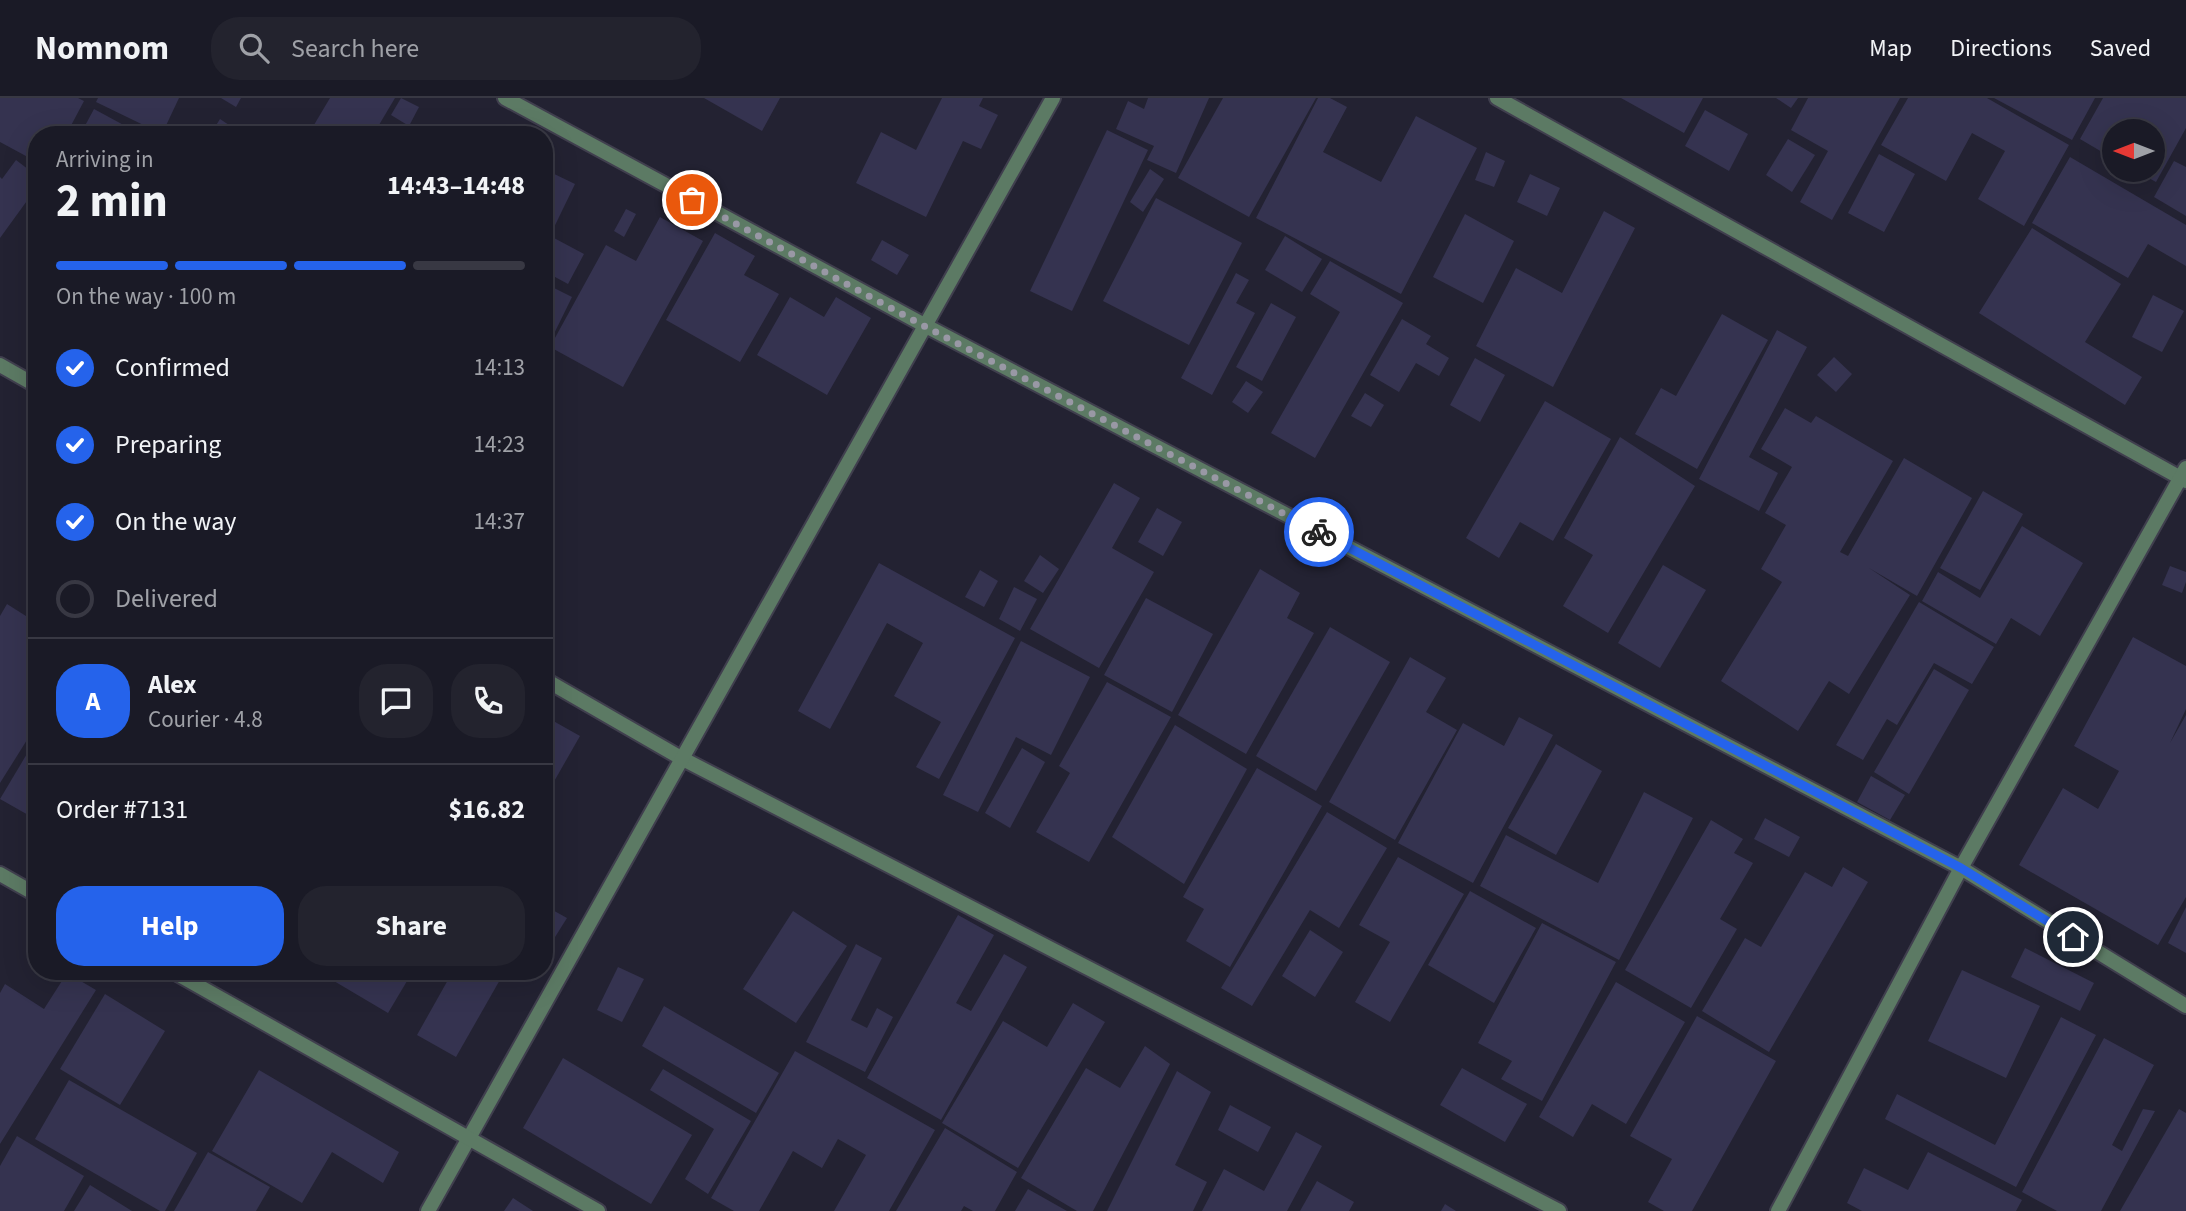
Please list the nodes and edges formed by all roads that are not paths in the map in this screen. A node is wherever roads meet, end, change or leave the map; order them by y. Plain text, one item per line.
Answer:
1 (505, 98) edge
2 (1053, 98) edge
3 (1497, 98) edge
4 (926, 327) junction
5 (0, 365) edge
6 (28, 381) edge
7 (2184, 476) edge
8 (553, 684) edge
9 (681, 758) junction
10 (1961, 868) junction
11 (0, 874) edge
12 (28, 890) edge
13 (188, 980) edge
14 (2186, 1006) edge
15 (469, 1138) junction
16 (428, 1211) edge
17 (598, 1211) edge
18 (1559, 1211) edge
19 (1778, 1211) edge

1 - 4 street
2 - 4 street
3 - 7 street
4 - 9 street
4 - 10 street
5 - 6 street
7 - 10 street
8 - 9 street
9 - 15 street
9 - 18 street
10 - 14 street
10 - 19 street
11 - 12 street
13 - 15 street
15 - 16 street
15 - 17 street

